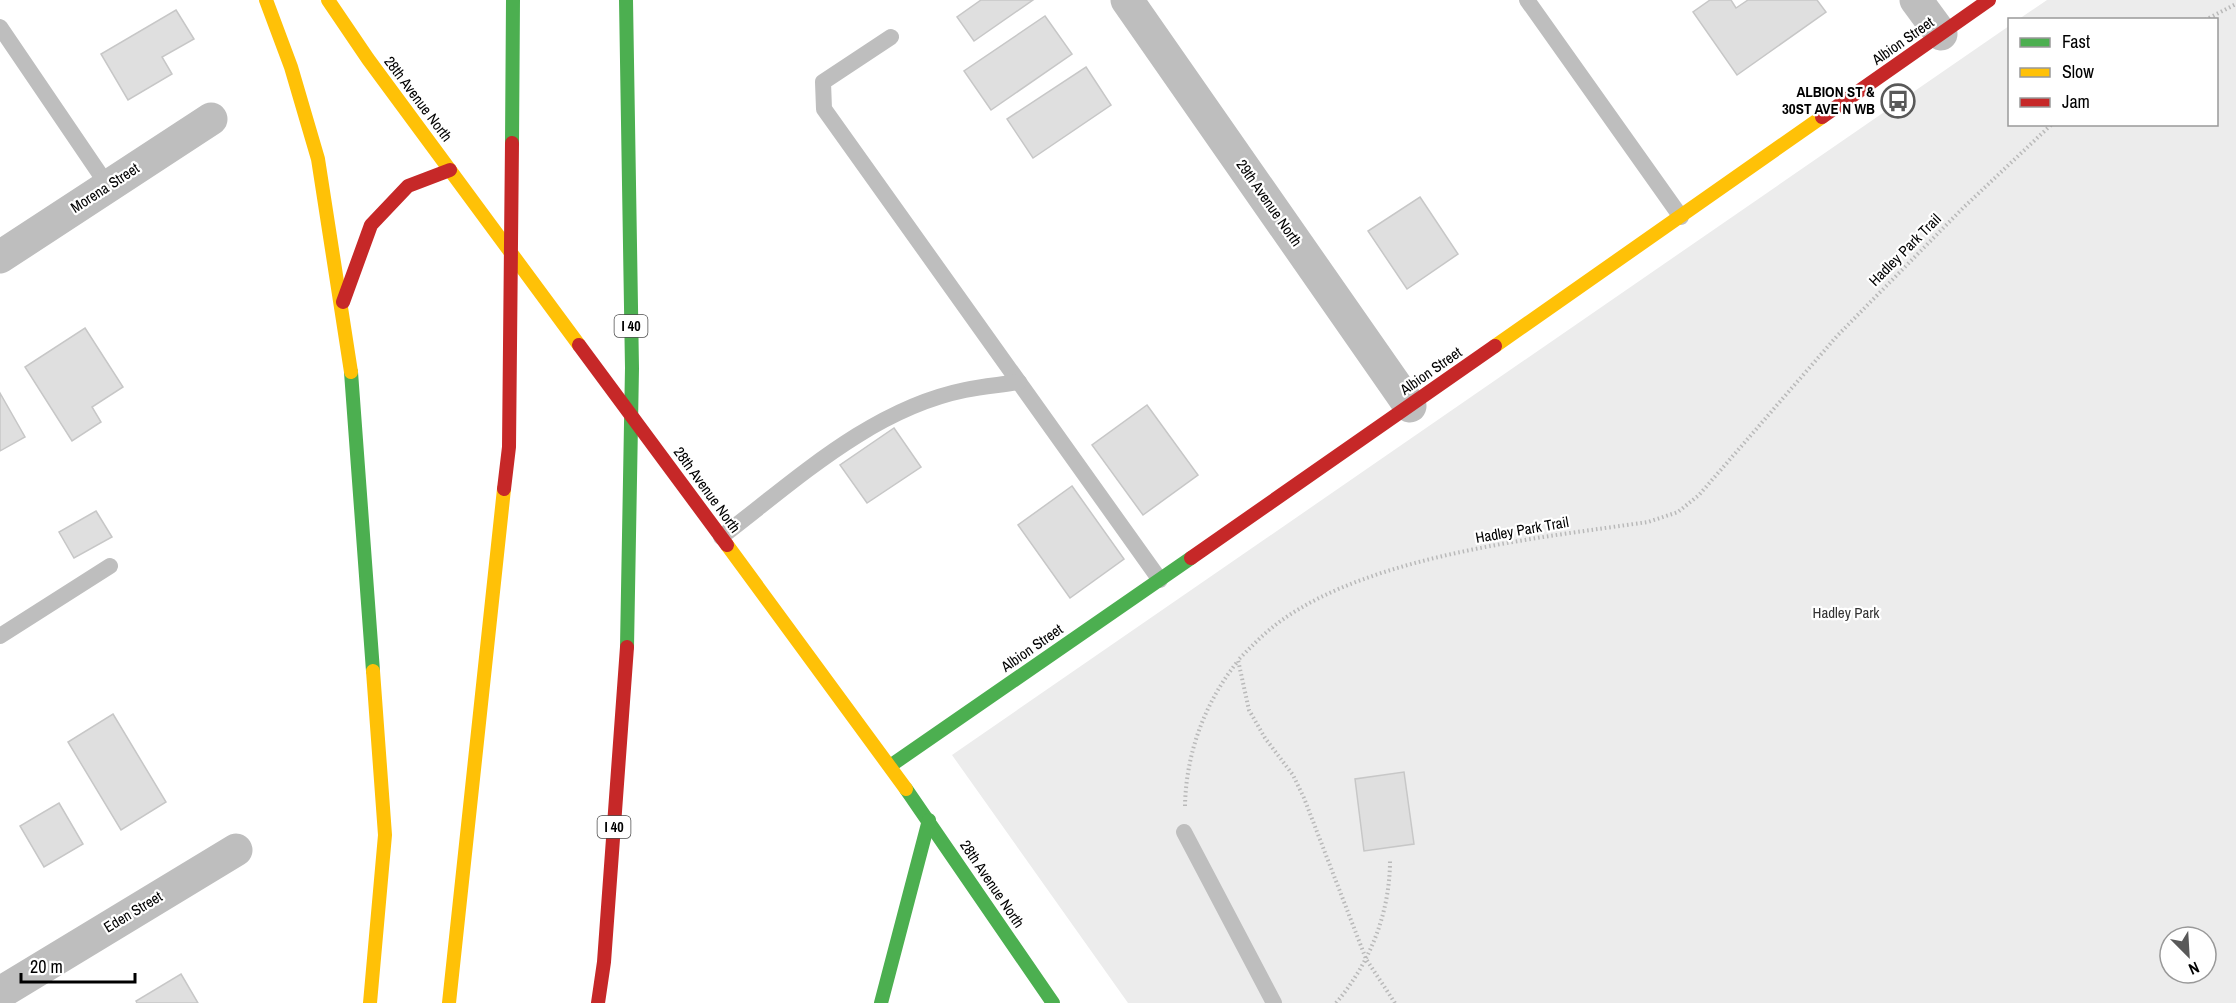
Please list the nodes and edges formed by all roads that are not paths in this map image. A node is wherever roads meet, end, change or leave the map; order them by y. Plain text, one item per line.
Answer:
1 (266, 0) edge
2 (328, 0) edge
3 (513, 0) edge
4 (626, 0) edge
5 (1127, 0) edge
6 (1527, 0) edge
7 (1916, 0) edge
8 (1989, 0) edge
9 (0, 27) edge
10 (1941, 34) junction
11 (891, 37) dead end
12 (211, 119) dead end
13 (450, 170) junction
14 (108, 186) junction
15 (1681, 217) junction
16 (0, 257) edge
17 (341, 307) junction
18 (1019, 382) junction
19 (1410, 406) junction
20 (721, 537) junction
21 (110, 566) dead end
22 (1160, 580) junction
23 (0, 636) edge
24 (890, 766) junction
25 (929, 820) junction
26 (1184, 832) road end
27 (236, 850) dead end
28 (0, 993) edge
29 (370, 1003) edge
30 (449, 1003) edge
31 (598, 1003) edge
32 (881, 1003) edge
33 (1053, 1003) edge
34 (1274, 1003) edge

1 - 17 main road
2 - 13 main road, 28th Avenue North
3 - 30 main road
4 - 31 main road, I 40
5 - 19 street, 29th Avenue North
6 - 15 lane
7 - 10 street
8 - 10 main road, Albion Street
9 - 14 lane
10 - 15 main road, Albion Street
11 - 18 lane
12 - 14 street, Morena Street
13 - 17 main road
13 - 20 main road, 28th Avenue North
14 - 16 street, Morena Street
15 - 19 main road, Albion Street
17 - 29 main road
18 - 20 lane
18 - 22 lane
19 - 22 main road, Albion Street
20 - 24 main road, 28th Avenue North
21 - 23 lane
22 - 24 main road, Albion Street
24 - 25 main road, 28th Avenue North
25 - 32 main road
25 - 33 main road, 28th Avenue North
26 - 34 lane
27 - 28 street, Eden Street

